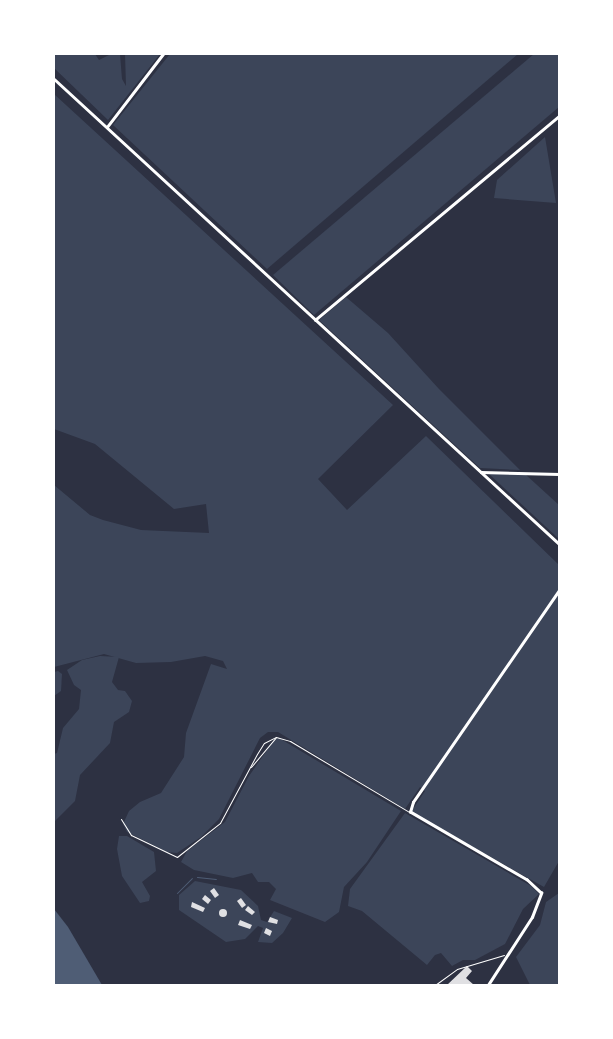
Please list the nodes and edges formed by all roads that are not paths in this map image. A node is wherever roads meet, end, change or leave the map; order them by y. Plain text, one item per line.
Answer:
1 (163, 54) edge
2 (54, 79) edge
3 (559, 116) edge
4 (107, 127) junction
5 (315, 320) junction
6 (479, 472) junction
7 (559, 474) edge
8 (559, 544) edge
9 (559, 590) edge
10 (276, 737) junction
11 (248, 770) junction
12 (410, 812) junction
13 (122, 819) dead end
14 (488, 985) edge

1 - 4 street
2 - 4 main road
3 - 5 street
4 - 5 main road
5 - 6 main road
6 - 7 street
6 - 8 main road
9 - 12 street
10 - 11 lane
10 - 11 lane
10 - 12 lane
11 - 13 lane
12 - 14 street

